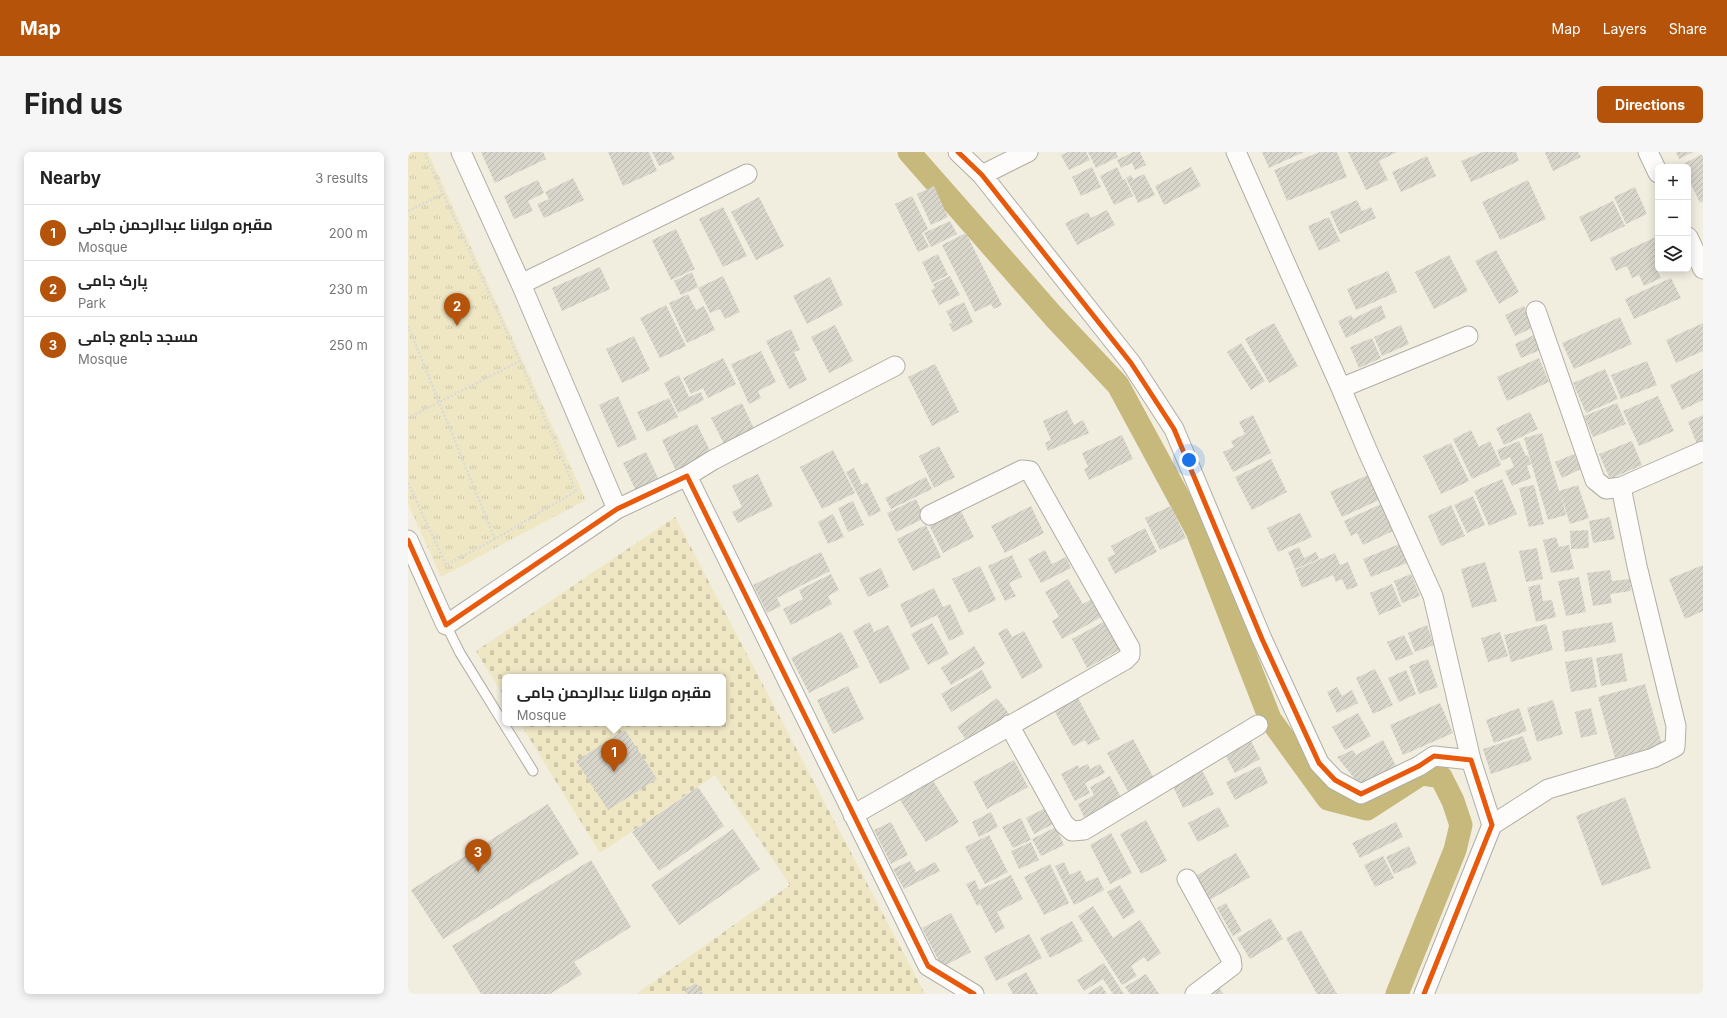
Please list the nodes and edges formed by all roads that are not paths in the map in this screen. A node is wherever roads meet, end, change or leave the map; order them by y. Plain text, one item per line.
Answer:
1 (461, 152) edge
2 (958, 152) edge
3 (1028, 152) edge
4 (1236, 152) edge
5 (1648, 152) edge
6 (1655, 167) edge
7 (747, 174) dead end
8 (982, 175) junction
9 (1691, 243) edge
10 (1703, 269) edge
11 (521, 284) junction
12 (1536, 310) dead end
13 (1468, 336) dead end
14 (895, 366) dead end
15 (1341, 388) junction
16 (1703, 451) edge
17 (687, 476) junction
18 (1621, 487) junction
19 (617, 509) junction
20 (930, 515) dead end
21 (408, 540) edge
22 (446, 625) junction
23 (502, 721) edge
24 (1258, 724) dead end
25 (1009, 725) junction
26 (505, 726) edge
27 (1471, 760) junction
28 (533, 771) dead end
29 (853, 815) junction
30 (1492, 825) junction
31 (1187, 879) dead end
32 (974, 994) edge
33 (1196, 994) edge
34 (1424, 994) edge

1 - 11 street
2 - 8 street
3 - 8 street
4 - 15 street
5 - 6 street
7 - 11 street
8 - 27 street
9 - 10 street
11 - 19 street
12 - 18 street
13 - 15 street
14 - 17 street
15 - 27 street
16 - 18 street
17 - 19 street
17 - 29 street
18 - 30 street
19 - 22 street
20 - 25 street
21 - 22 street
22 - 23 lane
24 - 25 street
25 - 29 street
26 - 28 lane
27 - 30 street
29 - 32 street
30 - 34 street
31 - 33 street

